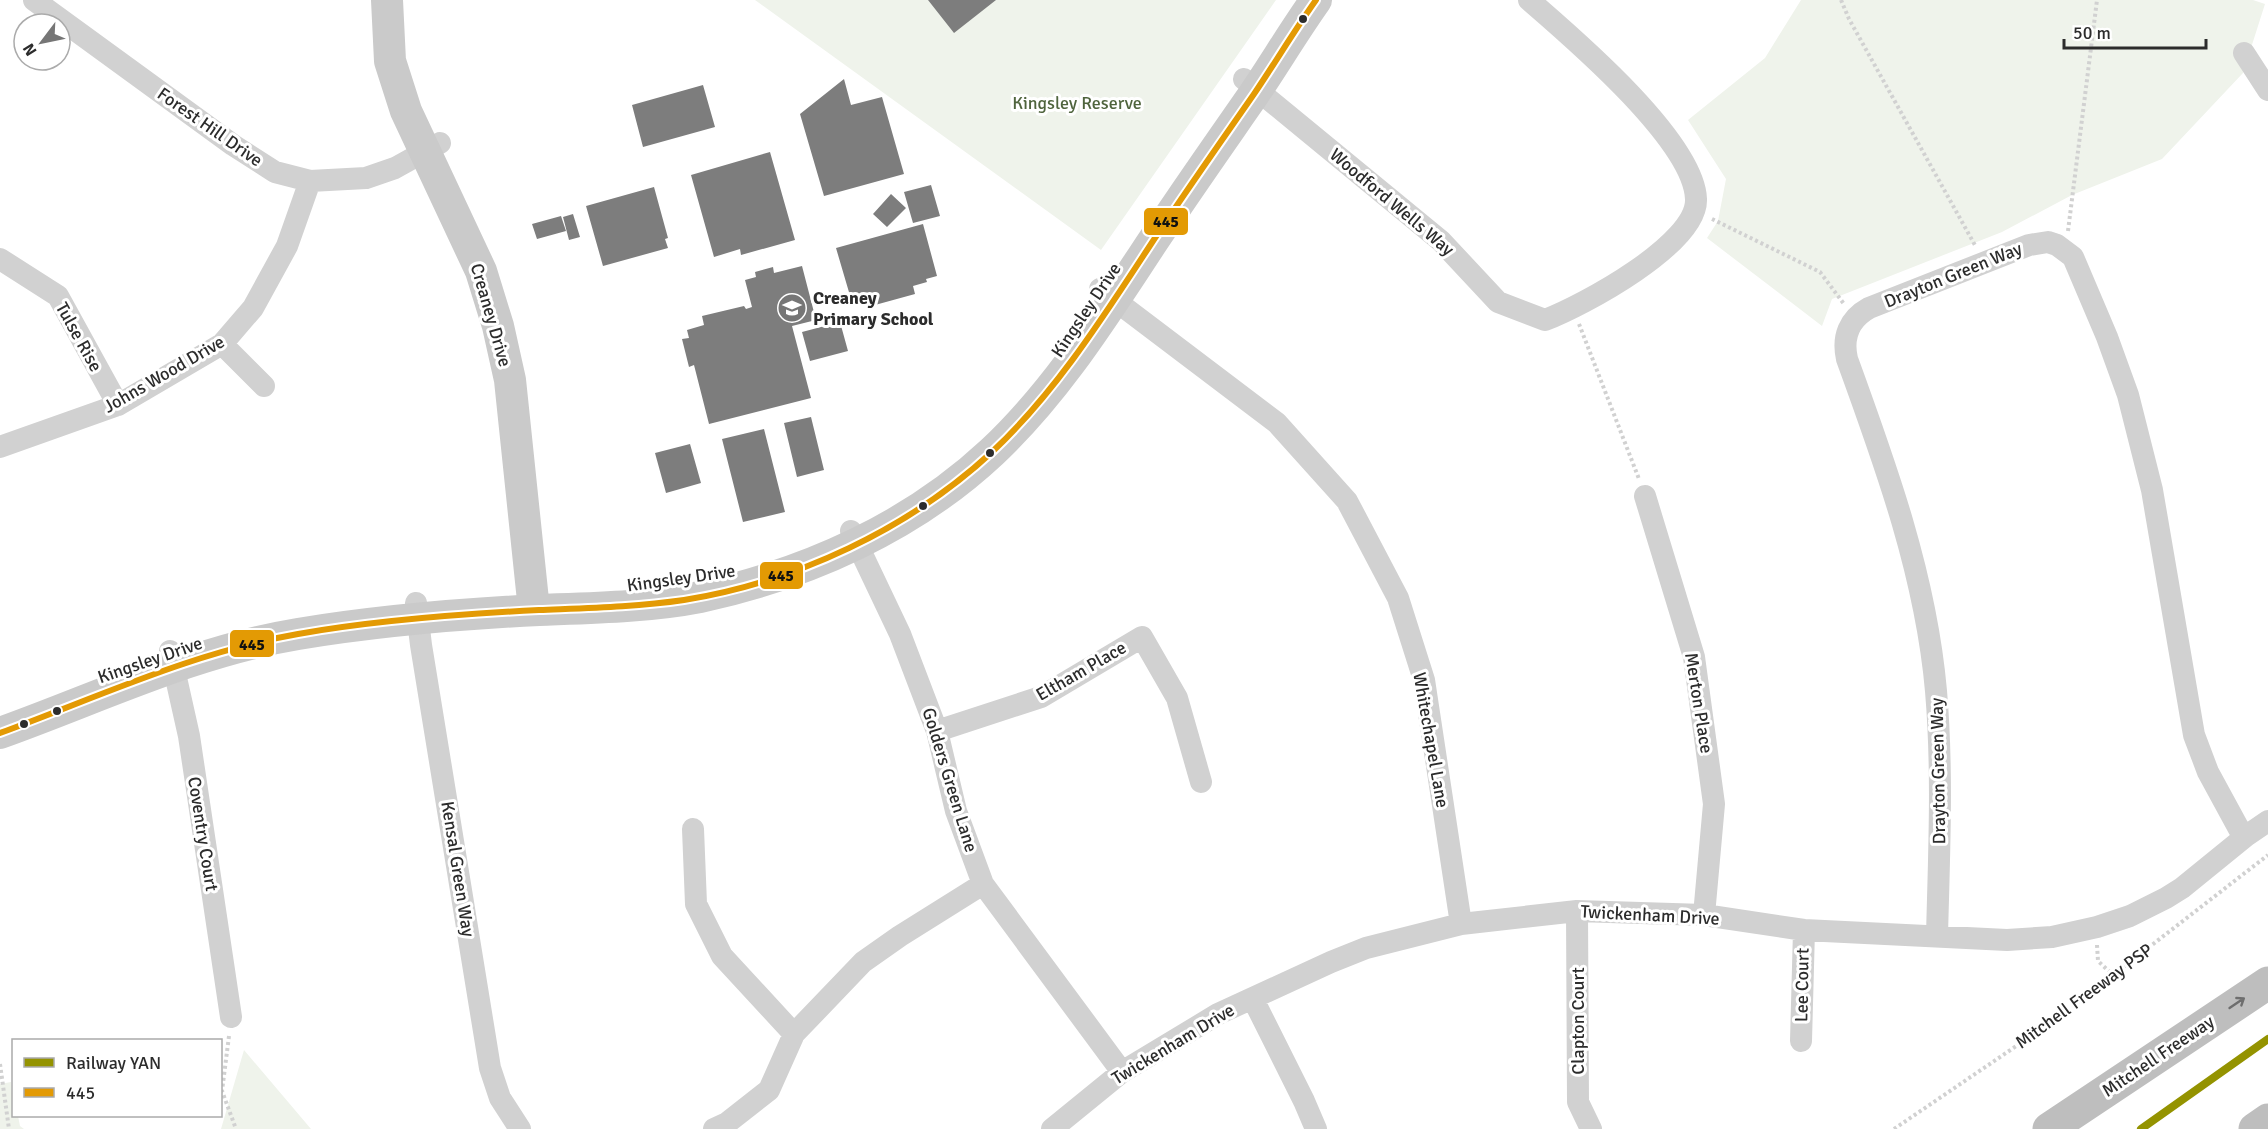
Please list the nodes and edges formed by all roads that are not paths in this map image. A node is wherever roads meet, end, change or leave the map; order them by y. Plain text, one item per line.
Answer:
1 (34, 0) edge
2 (387, 0) edge
3 (404, 0) edge
4 (1298, 0) edge
5 (1316, 0) edge
6 (1529, 0) edge
7 (2244, 53) dead end
8 (1250, 84) junction
9 (2268, 90) edge
10 (433, 147) junction
11 (310, 181) junction
12 (0, 259) edge
13 (1107, 294) junction
14 (222, 344) junction
15 (264, 386) dead end
16 (118, 405) junction
17 (0, 447) edge
18 (1645, 496) road end
19 (853, 537) junction
20 (542, 601) junction
21 (417, 611) junction
22 (172, 660) junction
23 (0, 715) edge
24 (937, 731) junction
25 (0, 733) edge
26 (1202, 783) dead end
27 (2268, 821) edge
28 (693, 829) dead end
29 (2246, 836) junction
30 (983, 884) junction
31 (1577, 911) junction
32 (1704, 915) junction
33 (1461, 924) junction
34 (1804, 930) junction
35 (1937, 936) junction
36 (2268, 982) edge
37 (1253, 999) junction
38 (231, 1017) road end
39 (794, 1034) junction
40 (1801, 1041) dead end
41 (1122, 1072) junction
42 (2268, 1120) edge
43 (520, 1129) edge
44 (714, 1129) edge
45 (1052, 1129) edge
46 (1316, 1129) edge
47 (1591, 1129) edge
48 (2049, 1129) edge
49 (2255, 1129) edge

1 - 11 street, Forest Hill Drive
2 - 10 main road, Creaney Drive
3 - 10 main road, Creaney Drive
4 - 8 main road, Kingsley Drive
5 - 8 main road, Kingsley Drive
6 - 8 street, Woodford Wells Way
7 - 9 street
8 - 13 main road, Kingsley Drive
10 - 11 street, Forest Hill Drive
10 - 20 main road, Creaney Drive
11 - 14 street, Johns Wood Drive
12 - 16 street, Tulse Rise
13 - 19 main road, Kingsley Drive
13 - 33 street, Whitechapel Lane
14 - 15 street
14 - 16 street, Johns Wood Drive
16 - 17 street, Johns Wood Drive
18 - 32 street, Merton Place
19 - 20 main road, Kingsley Drive
19 - 24 street, Golders Green Lane
20 - 21 main road, Kingsley Drive
21 - 22 main road, Kingsley Drive
21 - 43 street, Kensal Green Way
22 - 23 main road, Kingsley Drive
22 - 25 main road, Kingsley Drive
22 - 38 street, Coventry Court
24 - 26 street, Eltham Place
24 - 30 street, Golders Green Lane
27 - 29 street, Twickenham Drive
28 - 39 street
29 - 35 street, Twickenham Drive
29 - 35 street, Drayton Green Way
30 - 39 street
30 - 41 street, Golders Green Lane
31 - 32 street, Twickenham Drive
31 - 33 street, Twickenham Drive
31 - 47 street, Clapton Court
32 - 34 street, Twickenham Drive
33 - 37 street, Twickenham Drive
34 - 35 street, Twickenham Drive
34 - 40 street, Lee Court
48 -> 36 highway, Mitchell Freeway
37 - 41 street, Twickenham Drive
37 - 46 street
39 - 44 street
41 - 45 street, Twickenham Drive
42 - 49 highway

